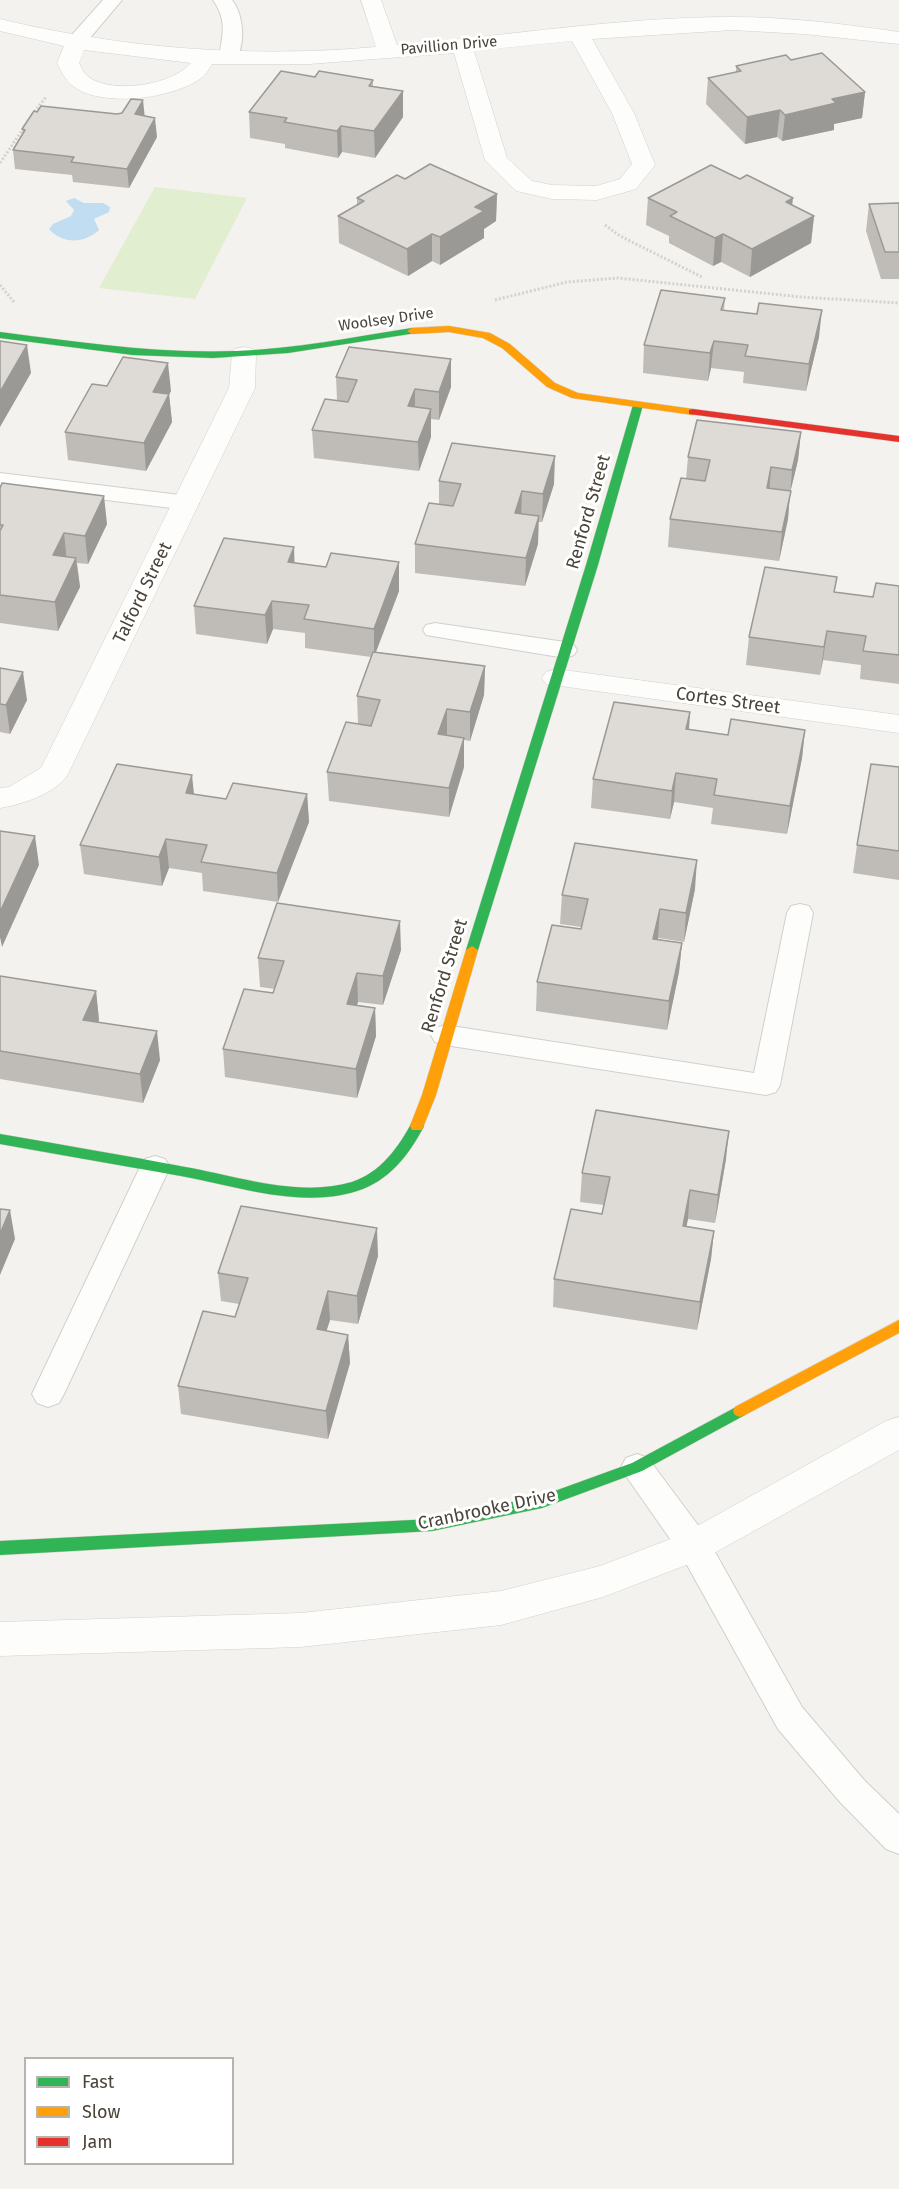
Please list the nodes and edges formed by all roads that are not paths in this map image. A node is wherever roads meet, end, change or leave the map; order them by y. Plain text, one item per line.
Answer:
1 (113, 0) edge
2 (222, 0) edge
3 (371, 0) edge
4 (752, 0) edge
5 (0, 25) edge
6 (753, 26) junction
7 (579, 35) junction
8 (899, 38) edge
9 (77, 41) junction
10 (462, 45) junction
11 (388, 51) junction
12 (218, 57) junction
13 (0, 335) edge
14 (244, 354) junction
15 (638, 405) junction
16 (899, 439) edge
17 (0, 480) edge
18 (188, 503) junction
19 (435, 630) dead end
20 (566, 650) junction
21 (556, 678) junction
22 (899, 724) edge
23 (0, 798) edge
24 (800, 913) dead end
25 (445, 1035) junction
26 (0, 1139) edge
27 (155, 1167) junction
28 (899, 1326) edge
29 (48, 1394) dead end
30 (899, 1432) edge
31 (637, 1467) junction
32 (694, 1546) junction
33 (0, 1548) edge
34 (0, 1639) edge
35 (899, 1838) edge

1 - 9 lane
2 - 12 lane
3 - 11 street
4 - 6 street
5 - 9 street, Pavillion Drive
6 - 7 street, Pavillion Drive
6 - 8 street, Pavillion Drive
7 - 10 street, Pavillion Drive
7 - 10 street
9 - 12 street, Pavillion Drive
9 - 12 street
10 - 11 street, Pavillion Drive
11 - 12 street, Pavillion Drive
13 - 14 street, Woolsey Drive
14 - 15 street, Woolsey Drive
14 - 18 street, Talford Street
15 - 16 street, Woolsey Drive
15 - 20 street, Renford Street
17 - 18 lane
18 - 23 street, Talford Street
19 - 20 lane
20 - 21 street, Renford Street
21 - 22 street, Cortes Street
21 - 25 street, Renford Street
24 - 25 lane
25 - 27 street, Renford Street
26 - 27 street, Renford Street
27 - 29 lane
28 - 31 street, Cranbrooke Drive
30 - 32 street
31 - 32 lane
31 - 33 street, Cranbrooke Drive
32 - 34 street
32 - 35 lane

